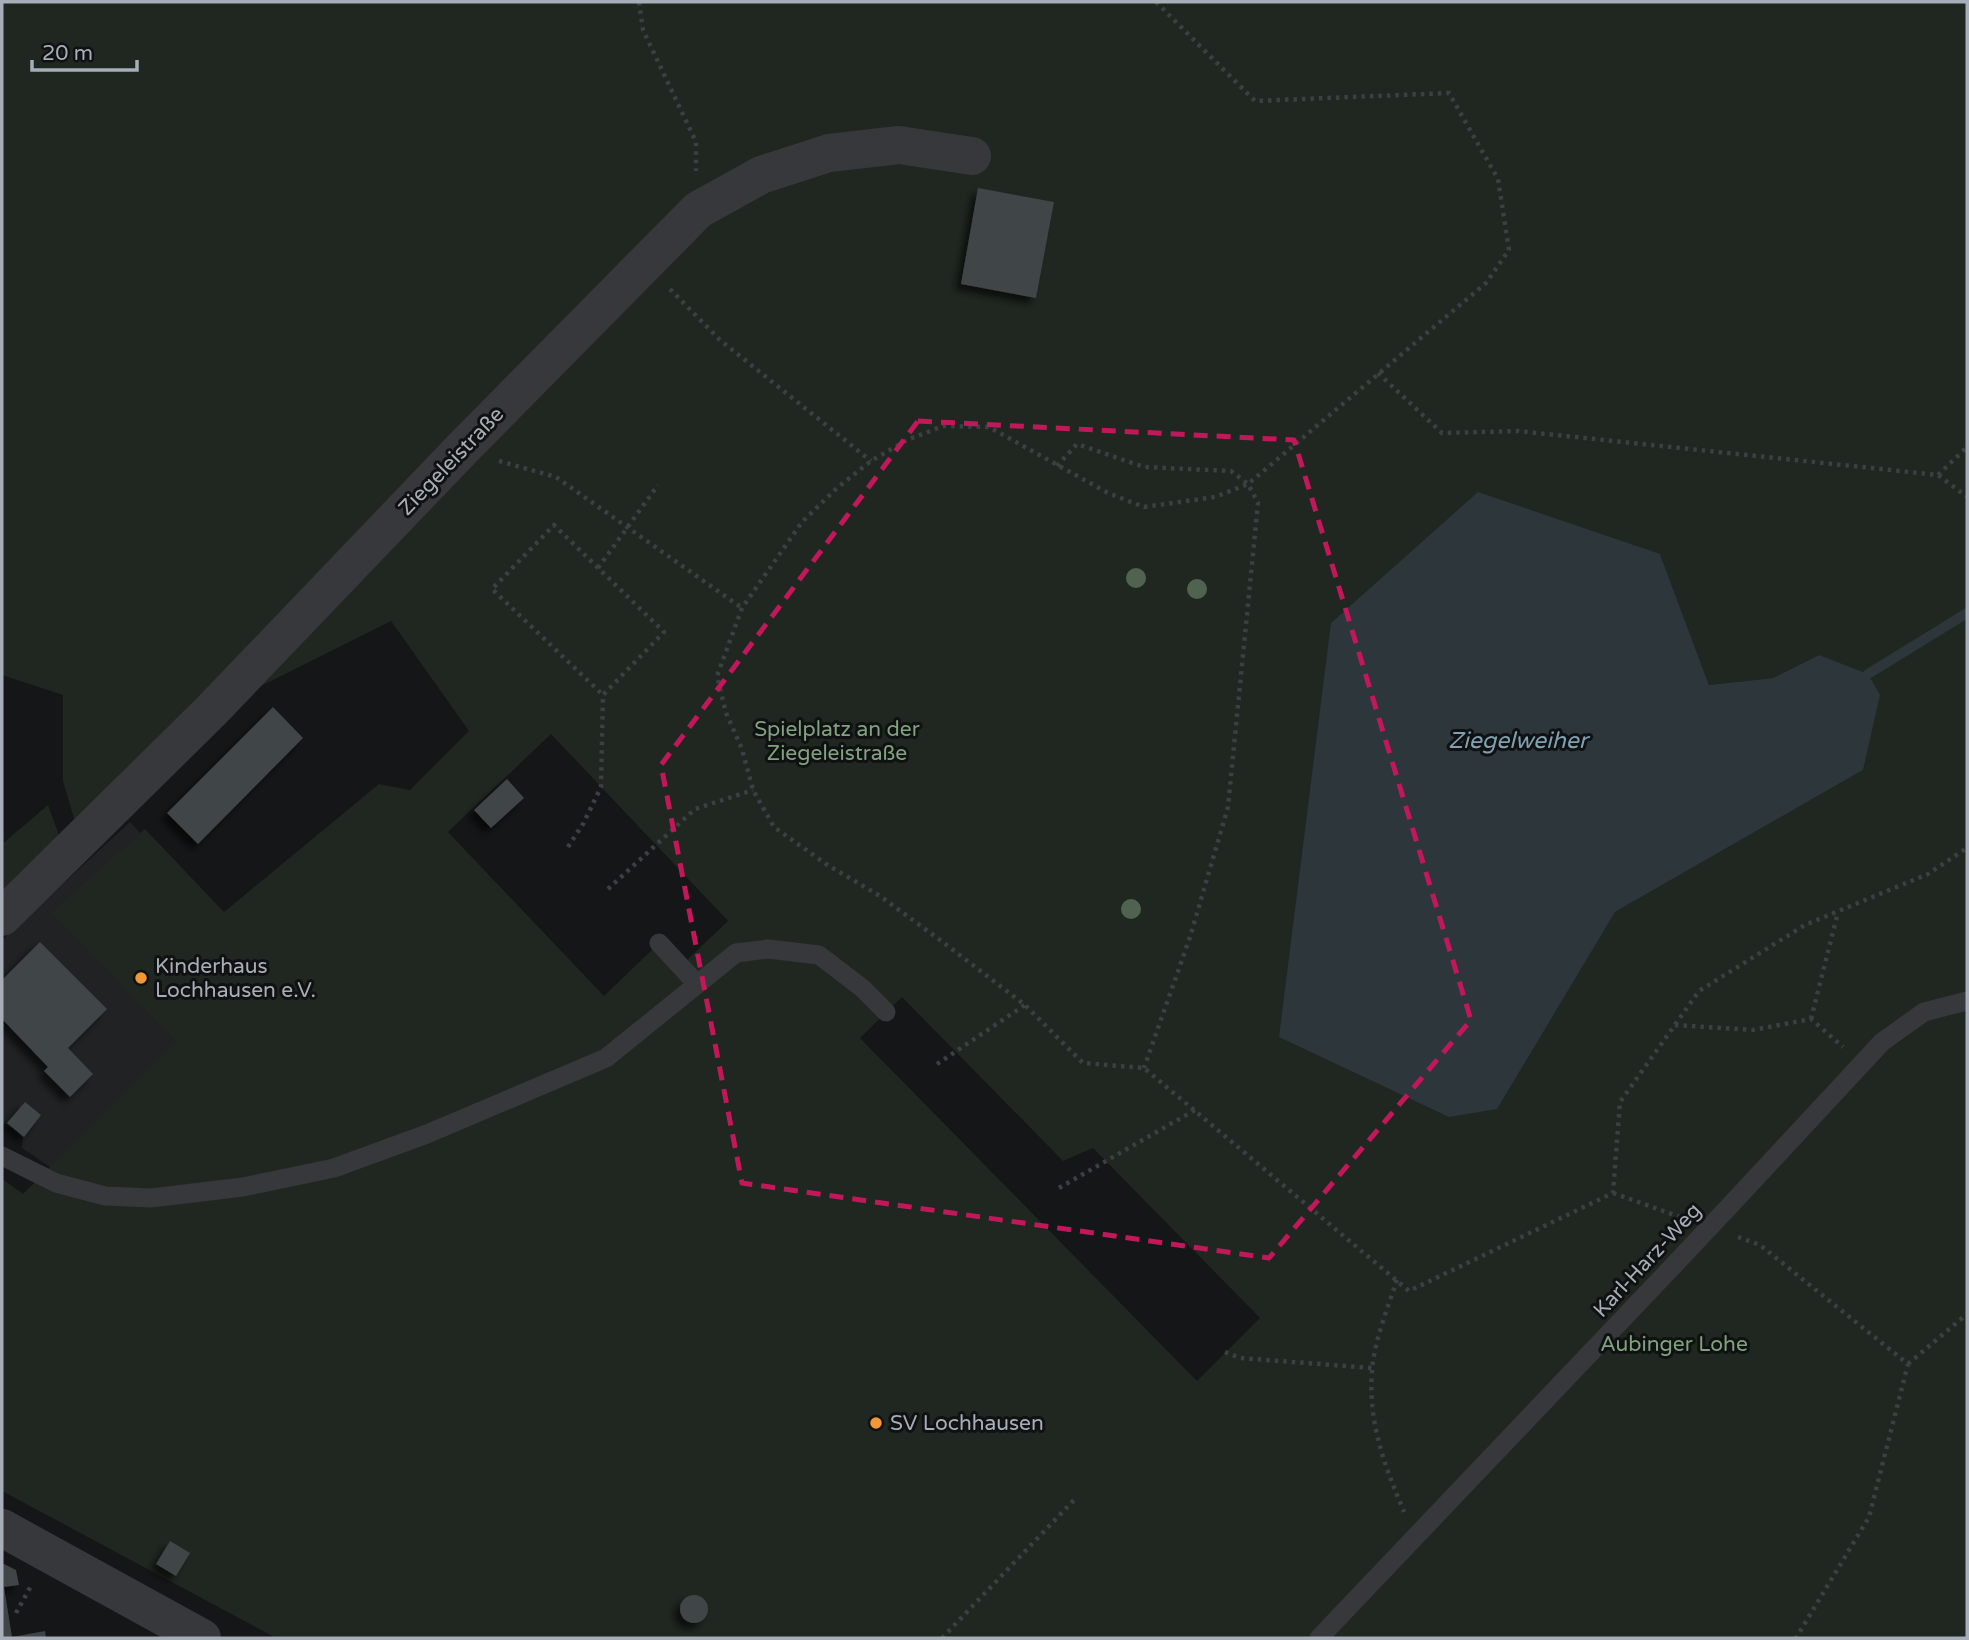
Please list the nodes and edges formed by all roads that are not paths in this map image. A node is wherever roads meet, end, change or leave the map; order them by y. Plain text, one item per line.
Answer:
1 (972, 156) dead end
2 (2, 917) edge
3 (659, 943) dead end
4 (698, 984) junction
5 (1967, 1001) edge
6 (886, 1012) dead end
7 (2, 1156) edge
8 (2, 1528) edge
9 (202, 1638) edge
10 (1319, 1638) edge

1 - 2 street, Ziegeleistraße
3 - 4 lane
4 - 6 lane
4 - 7 lane
5 - 10 lane, Karl-Harz-Weg, bridge
8 - 9 street

